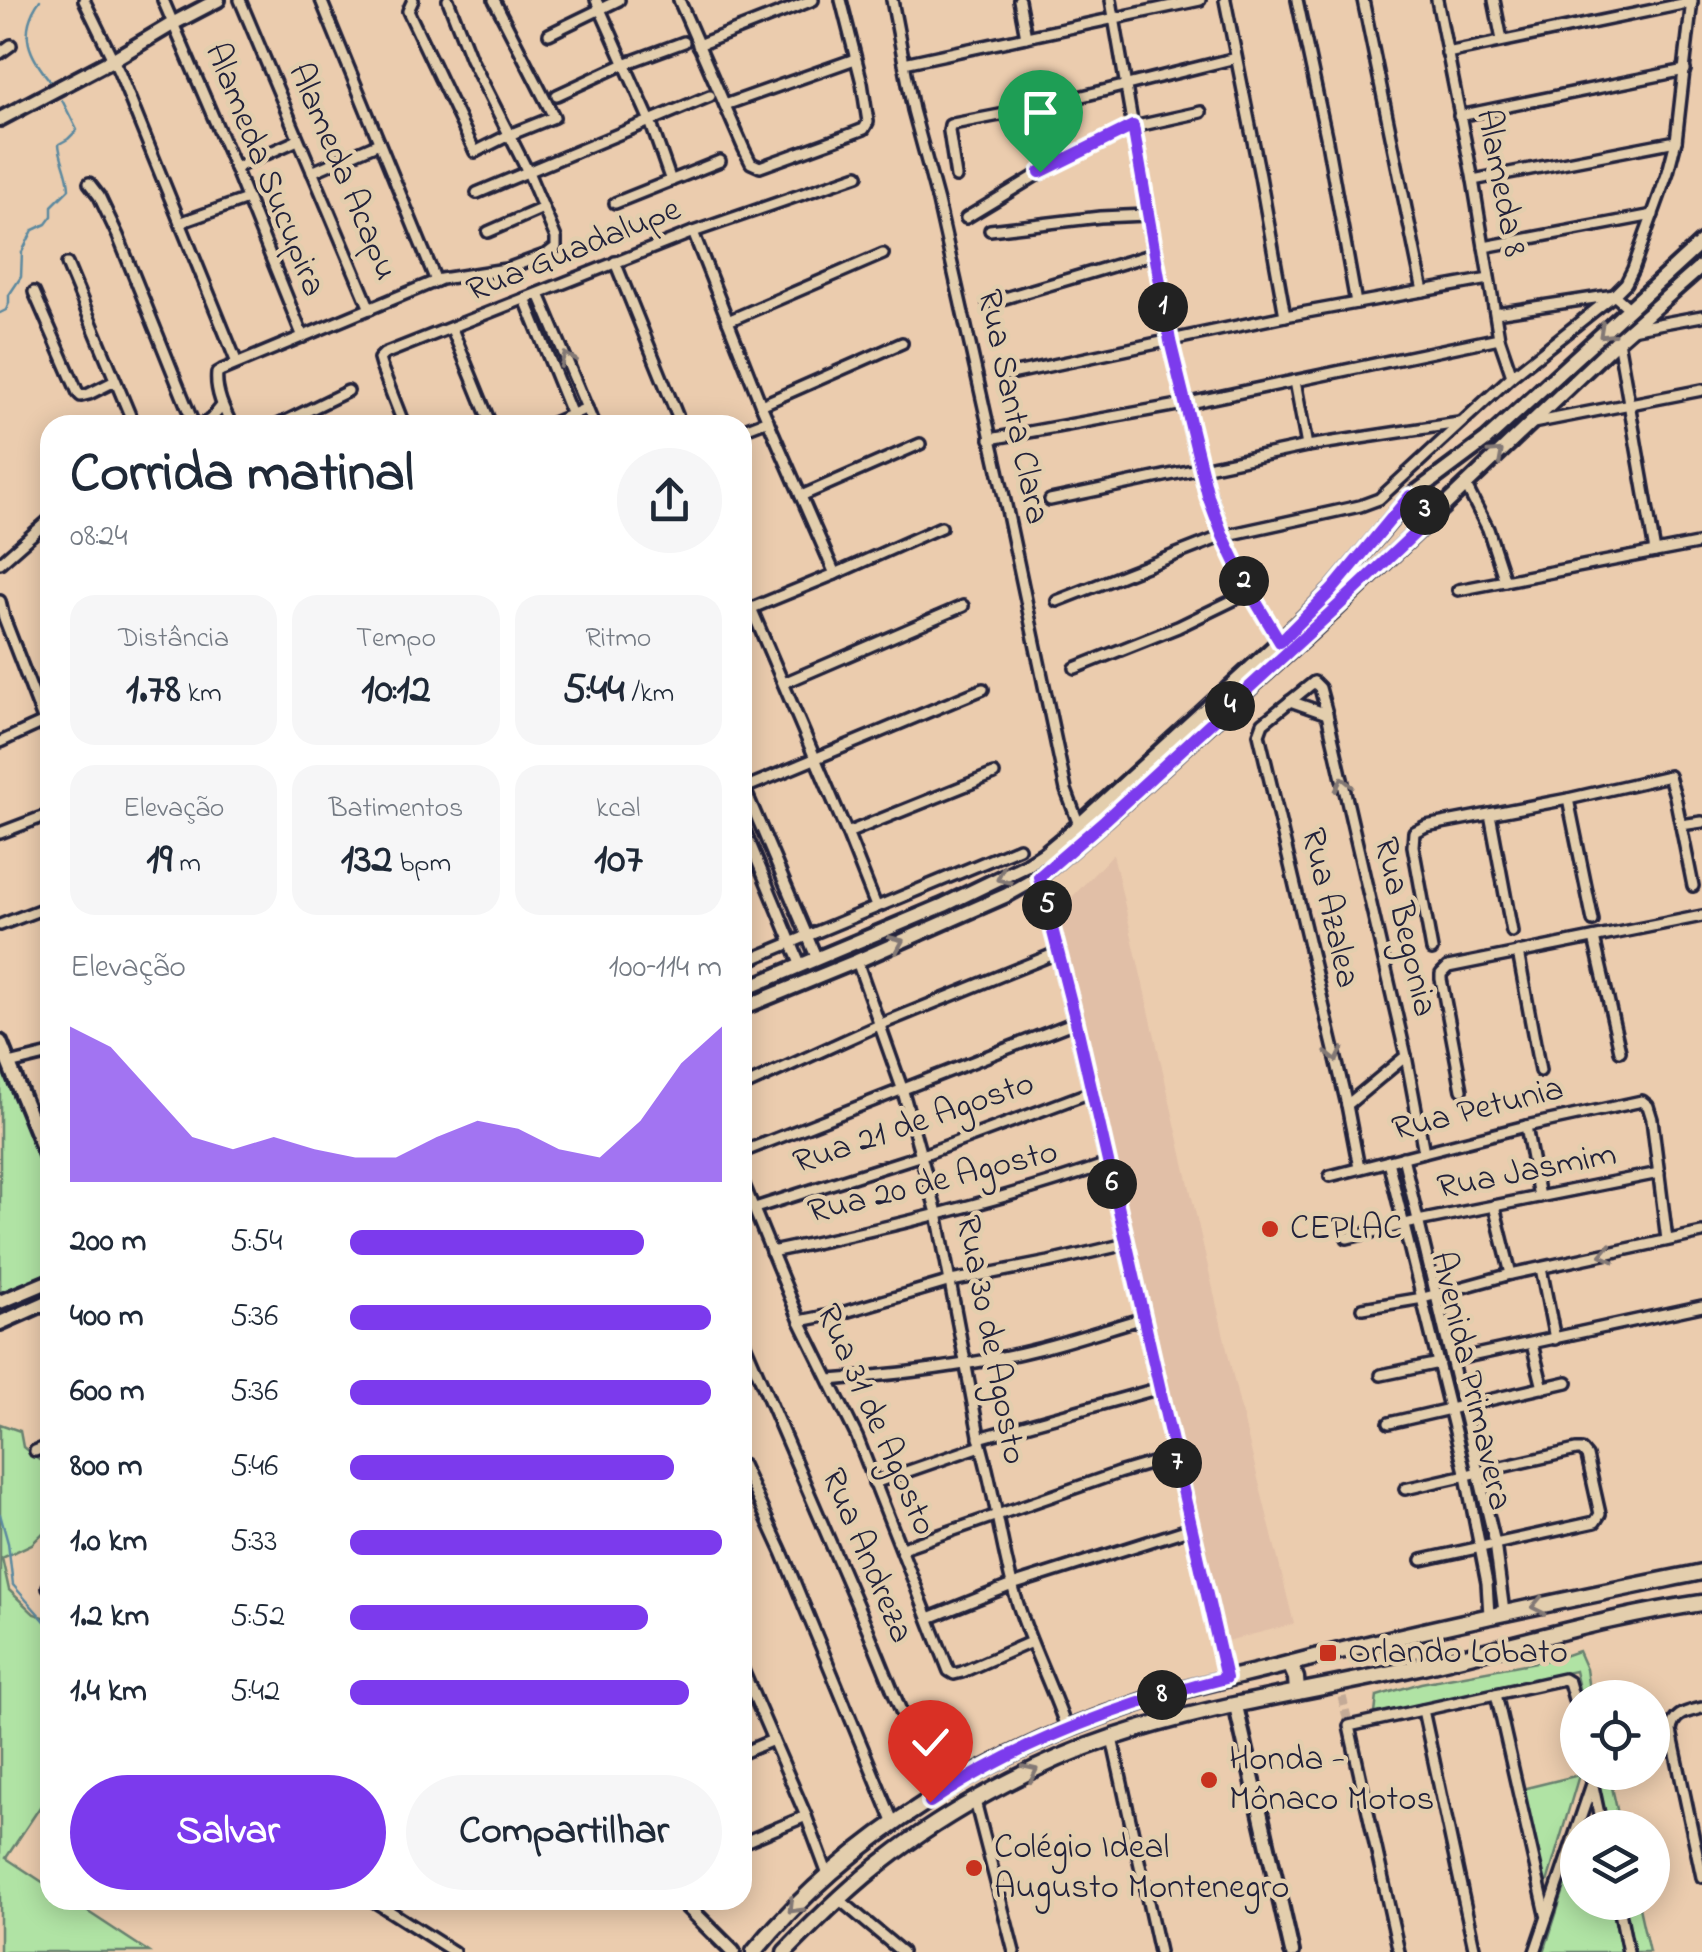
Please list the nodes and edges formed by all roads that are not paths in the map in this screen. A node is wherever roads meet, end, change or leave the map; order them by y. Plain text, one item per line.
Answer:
1 (84, 0) edge
2 (163, 0) edge
3 (218, 0) edge
4 (240, 0) edge
5 (321, 0) edge
6 (413, 0) edge
7 (494, 0) edge
8 (619, 0) edge
9 (679, 0) edge
10 (813, 0) edge
11 (841, 0) edge
12 (1019, 0) edge
13 (1111, 0) edge
14 (1200, 0) edge
15 (1224, 0) edge
16 (1297, 0) edge
17 (1363, 0) edge
18 (1436, 0) edge
19 (1494, 0) edge
20 (451, 1) edge
21 (895, 1) edge
22 (1692, 1) edge
23 (598, 5) edge
24 (1114, 18) junction
25 (174, 23) junction
26 (549, 34) dead end
27 (1026, 36) junction
28 (1502, 40) junction
29 (684, 42) dead end
30 (11, 45) dead end
31 (698, 45) junction
32 (1446, 52) junction
33 (0, 53) edge
34 (1236, 58) junction
35 (114, 59) junction
36 (854, 60) junction
37 (904, 62) junction
38 (624, 64) junction
39 (1685, 70) junction
40 (1126, 85) junction
41 (557, 95) dead end
42 (710, 96) dead end
43 (726, 106) junction
44 (1201, 112) dead end
45 (1459, 116) junction
46 (0, 119) edge
47 (650, 121) junction
48 (1133, 126) junction
49 (509, 135) junction
50 (298, 140) junction
51 (1676, 141) junction
52 (379, 143) junction
53 (720, 161) dead end
54 (235, 168) junction
55 (312, 172) junction
56 (528, 172) junction
57 (858, 175) dead end
58 (956, 177) dead end
59 (671, 180) junction
60 (1473, 180) junction
61 (89, 183) dead end
62 (477, 193) dead end
63 (247, 199) junction
64 (615, 202) dead end
65 (543, 208) junction
66 (1653, 214) junction
67 (1148, 215) junction
68 (966, 218) dead end
69 (182, 222) junction
70 (990, 230) dead end
71 (488, 232) dead end
72 (693, 232) junction
73 (1702, 242) edge
74 (1484, 247) junction
75 (883, 254) dead end
76 (1153, 254) junction
77 (615, 262) junction
78 (68, 264) dead end
79 (1702, 266) edge
80 (1489, 278) junction
81 (436, 281) junction
82 (1423, 291) junction
83 (34, 292) dead end
84 (540, 294) junction
85 (1614, 295) junction
86 (525, 299) junction
87 (988, 303) dead end
88 (1356, 303) junction
89 (1630, 308) junction
90 (370, 309) junction
91 (1496, 312) junction
92 (1285, 316) junction
93 (1702, 316) edge
94 (728, 321) junction
95 (452, 329) junction
96 (1630, 329) junction
97 (303, 338) junction
98 (1499, 338) junction
99 (1618, 340) junction
100 (1170, 341) junction
101 (902, 343) dead end
102 (237, 362) junction
103 (1006, 375) dead end
104 (1512, 376) junction
105 (115, 381) junction
106 (1295, 381) junction
107 (1702, 390) edge
108 (348, 391) dead end
109 (761, 404) junction
110 (1184, 404) junction
111 (1629, 404) junction
112 (222, 406) junction
113 (587, 408) junction
114 (130, 415) edge
115 (190, 415) edge
116 (215, 415) edge
117 (227, 415) edge
118 (299, 415) edge
119 (400, 415) edge
120 (487, 415) edge
121 (572, 415) edge
122 (579, 415) edge
123 (590, 415) edge
124 (677, 415) edge
125 (768, 420) junction
126 (1462, 422) junction
127 (1533, 423) junction
128 (752, 426) edge
129 (990, 439) junction
130 (920, 444) dead end
131 (1308, 446) junction
132 (1200, 468) junction
133 (1465, 484) junction
134 (802, 496) junction
135 (1410, 496) junction
136 (1050, 500) dead end
137 (1432, 517) junction
138 (941, 527) dead end
139 (40, 528) edge
140 (1223, 536) junction
141 (1702, 542) edge
142 (1655, 552) junction
143 (0, 563) edge
144 (835, 574) junction
145 (1505, 580) junction
146 (1458, 590) dead end
147 (1250, 592) junction
148 (1057, 600) dead end
149 (0, 601) edge
150 (963, 606) dead end
151 (752, 608) edge
152 (2, 620) edge
153 (752, 620) edge
154 (1280, 642) junction
155 (1075, 668) dead end
156 (1312, 682) joint
157 (784, 683) junction
158 (983, 689) dead end
159 (1290, 701) junction
160 (40, 712) edge
161 (1327, 714) junction
162 (40, 724) edge
163 (0, 742) edge
164 (816, 760) junction
165 (994, 774) dead end
166 (752, 784) edge
167 (1568, 799) junction
168 (752, 808) edge
169 (1490, 814) junction
170 (40, 818) edge
171 (1702, 822) edge
172 (1079, 825) junction
173 (1681, 825) junction
174 (847, 833) junction
175 (0, 834) edge
176 (752, 848) edge
177 (1019, 848) dead end
178 (1039, 877) junction
179 (1693, 886) dead end
180 (876, 906) junction
181 (40, 910) edge
182 (1702, 917) edge
183 (1593, 922) dead end
184 (0, 925) edge
185 (1512, 932) dead end
186 (807, 936) junction
187 (1594, 938) junction
188 (791, 943) junction
189 (1432, 950) dead end
190 (1058, 952) junction
191 (1518, 952) junction
192 (752, 959) edge
193 (817, 959) junction
194 (856, 961) junction
195 (801, 966) junction
196 (752, 986) edge
197 (752, 1004) edge
198 (1076, 1022) junction
199 (879, 1025) junction
200 (0, 1042) edge
201 (1620, 1051) dead end
202 (40, 1056) edge
203 (1406, 1056) junction
204 (9, 1064) junction
205 (1540, 1071) dead end
206 (752, 1082) edge
207 (902, 1088) junction
208 (1462, 1090) dead end
209 (1091, 1092) junction
210 (1347, 1105) junction
211 (40, 1116) edge
212 (31, 1120) junction
213 (1526, 1126) junction
214 (40, 1141) edge
215 (752, 1148) edge
216 (1424, 1152) junction
217 (922, 1155) junction
218 (1403, 1157) junction
219 (1388, 1161) junction
220 (1108, 1164) junction
221 (1359, 1168) junction
222 (1659, 1173) junction
223 (1330, 1176) dead end
224 (1539, 1197) junction
225 (752, 1202) edge
226 (1494, 1206) junction
227 (755, 1208) junction
228 (937, 1213) junction
229 (1418, 1221) junction
230 (1405, 1224) junction
231 (1702, 1233) edge
232 (1346, 1238) dead end
233 (1667, 1240) junction
234 (1126, 1244) junction
235 (771, 1252) junction
236 (1541, 1268) junction
237 (1512, 1274) junction
238 (952, 1282) junction
239 (40, 1285) edge
240 (1436, 1295) junction
241 (1423, 1298) junction
242 (0, 1302) edge
243 (40, 1306) edge
244 (1702, 1306) edge
245 (1363, 1308) dead end
246 (1144, 1318) junction
247 (800, 1321) junction
248 (0, 1323) edge
249 (1554, 1339) junction
250 (1532, 1344) junction
251 (752, 1360) edge
252 (1452, 1360) junction
253 (966, 1362) junction
254 (1440, 1364) junction
255 (1381, 1375) dead end
256 (830, 1380) junction
257 (1567, 1382) dead end
258 (1160, 1388) junction
259 (1543, 1388) junction
260 (1462, 1406) junction
261 (1450, 1409) junction
262 (1388, 1423) dead end
263 (980, 1442) junction
264 (40, 1448) edge
265 (35, 1450) dead end
266 (1176, 1456) junction
267 (1478, 1473) junction
268 (1466, 1476) junction
269 (874, 1482) junction
270 (752, 1487) edge
271 (1405, 1489) dead end
272 (998, 1516) junction
273 (1192, 1528) junction
274 (1496, 1543) junction
275 (1481, 1547) junction
276 (902, 1548) junction
277 (1422, 1560) dead end
278 (1702, 1572) edge
279 (1012, 1585) junction
280 (1588, 1596) junction
281 (1702, 1605) edge
282 (1496, 1614) junction
283 (929, 1618) junction
284 (1595, 1623) junction
285 (1031, 1642) junction
286 (1290, 1664) junction
287 (1226, 1678) junction
288 (1560, 1680) edge
289 (752, 1691) edge
290 (1296, 1692) junction
291 (1496, 1694) junction
292 (1236, 1706) junction
293 (1702, 1708) edge
294 (1423, 1710) junction
295 (1068, 1730) junction
296 (1112, 1738) junction
297 (773, 1740) junction
298 (752, 1749) edge
299 (1587, 1790) edge
300 (936, 1798) junction
301 (975, 1801) junction
302 (806, 1816) junction
303 (894, 1824) junction
304 (752, 1839) edge
305 (828, 1875) junction
306 (1702, 1877) edge
307 (840, 1900) junction
308 (388, 1910) edge
309 (691, 1910) edge
310 (1546, 1914) junction
311 (1622, 1920) edge
312 (454, 1952) edge
313 (733, 1952) edge
314 (754, 1952) edge
315 (784, 1952) edge
316 (902, 1952) edge
317 (1014, 1952) edge
318 (1159, 1952) edge
319 (1292, 1952) edge
320 (1399, 1952) edge
321 (1474, 1952) edge
322 (1535, 1952) edge
323 (1628, 1952) edge

1 - 35 street
2 - 25 street, Alameda Sucupira
3 - 25 main road
4 - 50 street, Alameda Acapu
5 - 52 street
6 - 49 street
7 - 49 street
8 - 23 street
9 - 31 street
10 - 31 street
11 - 36 street
12 - 27 street
13 - 24 street
14 - 24 street
15 - 34 street
16 - 88 street
17 - 82 street
18 - 32 street, Alameda 8
19 - 28 street
20 - 49 street
21 - 37 street, Rua Santa Clara
22 - 28 street
22 - 39 street
23 - 26 street
23 - 38 street
24 - 27 street
24 - 40 street
25 - 35 main road
25 - 54 street, Alameda Sucupira
27 - 37 street
28 - 32 street
29 - 38 street
30 - 33 street
31 - 43 street
32 - 45 street, Alameda 8
34 - 40 street
34 - 92 street
35 - 46 main road
35 - 69 street
36 - 43 street
36 - 43 street
37 - 129 street, Rua Santa Clara
38 - 41 street
38 - 47 street
39 - 45 street
39 - 51 street
40 - 48 street
40 - 58 street
42 - 47 street
44 - 48 street
45 - 60 street, Alameda 8
47 - 56 street
47 - 59 street
48 - 67 street
48 - 68 street
49 - 56 street
50 - 54 street
50 - 55 street, Alameda Acapu
51 - 60 street
51 - 66 street
52 - 55 street
52 - 81 street
53 - 59 street
54 - 63 street, Alameda Sucupira
55 - 90 street, Alameda Acapu
56 - 62 street
56 - 65 street
57 - 72 street, Rua Guadalupe
59 - 64 street
60 - 74 street, Alameda 8
61 - 115 street
63 - 69 street
63 - 97 street, Alameda Sucupira
65 - 71 street
65 - 81 street
66 - 74 street
66 - 85 street
67 - 70 street
67 - 76 street
69 - 102 street
72 - 77 street, Rua Guadalupe
72 - 94 street
73 - 89 main road
74 - 80 street, Alameda 8
75 - 94 street
76 - 87 street
76 - 100 street
77 - 84 street, Rua Guadalupe
77 - 124 street
78 - 105 street
79 - 96 main road
80 - 82 street
80 - 91 street, Alameda 8
81 - 90 street
82 - 88 street
83 - 105 street
84 - 86 street, Rua Guadalupe
113 -> 84 street
85 - 89 street
85 - 91 street
85 - 104 street
86 - 95 street, Rua Guadalupe
86 - 121 street
88 - 92 street
89 -> 135 main road
90 - 97 street
91 - 98 street, Alameda 8
92 - 100 street
93 - 96 street
94 - 109 street
95 - 119 street, Rua Guadalupe
95 - 120 street
96 - 99 main road
97 - 102 street
98 - 104 street, Alameda 8
98 - 106 street
99 - 111 street
99 - 127 main road
100 - 103 street
100 - 110 street
101 - 109 street
102 - 112 street
104 - 126 street
105 - 114 street
106 - 110 street
106 - 131 street
107 - 111 street
108 - 118 street
109 - 125 street
110 - 129 street
110 - 132 street
111 - 127 street
111 - 142 street
112 - 116 street
112 - 117 street
113 - 122 street
113 - 123 street
125 - 128 street
125 - 134 street
126 - 131 street
126 - 140 street
133 -> 127 main road
129 - 172 street, Rua Santa Clara
130 - 134 street
131 - 132 street
132 - 136 street
132 - 140 street
133 - 137 main road
133 - 145 street
134 - 144 street
135 - 137 main road
135 - 154 main road
137 - 178 main road
138 - 144 street
139 - 143 street
140 - 147 street
140 - 148 street
141 - 142 street
142 - 145 street
144 - 151 street
145 - 146 street
147 - 154 street
147 - 155 street
149 - 152 street
150 - 157 street
152 - 160 street
153 - 157 street
154 - 172 main road
156 - 159 street, Rua Azalea
156 - 161 street, Rua Begonia
157 - 164 street
158 - 164 street
159 - 161 street
159 -> 210 street, Rua Azalea
203 -> 161 street, Rua Begonia
162 - 163 street
164 - 166 street
164 - 174 street
165 - 174 street
167 - 169 street
167 - 173 street
167 - 183 street
168 - 186 street
169 - 185 street
169 - 189 street
170 - 175 street
171 - 173 street
172 -> 193 main road
173 - 179 street
174 - 180 street
176 - 188 street
177 - 180 street
178 - 190 street
194 -> 178 main road
180 - 186 street
181 - 184 street
182 - 187 street
186 - 188 street
186 - 193 street
187 - 191 street
187 - 201 street
188 - 192 street
188 - 195 street
190 - 198 street
190 - 199 street
191 - 205 street
191 - 208 street
193 - 195 main road
194 - 197 main road
194 - 199 street, Rua 30 de Agosto
195 - 196 main road
198 - 207 street
198 - 209 street
199 - 206 street
199 - 207 street, Rua 30 de Agosto
200 - 204 main road
202 - 204 street
203 - 210 street
203 - 216 street, Rua Begonia
204 - 212 main road
207 - 215 street
207 - 217 street, Rua 30 de Agosto
209 - 217 street, Rua 21 de Agosto
209 - 220 street
210 - 221 street, Rua Azalea
211 - 212 street
212 - 214 main road
213 - 216 street, Rua Petunia
213 - 222 street, Rua Petunia
213 - 224 street
216 - 218 street, Rua Petunia
217 - 227 street, Rua 21 de Agosto
217 - 228 street, Rua 30 de Agosto
218 - 219 street, Rua Petunia
218 - 229 street, Avenida Primavera
219 - 221 street, Rua Petunia
219 - 230 street, Avenida Primavera
220 - 228 street, Rua 20 de Agosto
220 - 234 street
221 - 223 street, Rua Petunia
222 - 224 street, Rua Jasmim
222 - 233 street
224 - 226 street, Rua Jasmim
225 - 227 street, Rua 31 de Agosto
226 - 229 street, Rua Jasmim
226 - 237 street
227 - 235 street, Rua 31 de Agosto
228 - 235 street, Rua 20 de Agosto
228 - 238 street, Rua 30 de Agosto
229 - 230 street, Rua Jasmim
229 - 240 street, Avenida Primavera
230 - 232 street, Rua Jasmim
230 - 241 street, Avenida Primavera
231 - 233 street
233 -> 236 street
234 - 238 street
234 - 246 street
235 - 247 street, Rua 31 de Agosto
236 - 237 street
236 - 249 street
237 - 240 street
238 - 247 street
238 - 253 street, Rua 30 de Agosto
239 - 242 main road
240 - 241 street
240 - 252 street, Avenida Primavera
241 - 245 street
241 - 254 street, Avenida Primavera
243 - 248 main road
244 - 249 street
246 - 253 street
246 - 258 street
247 - 256 street, Rua 31 de Agosto
249 - 250 street
250 - 252 street
250 - 259 street
251 - 300 street, Rua Andreza
252 - 260 street, Avenida Primavera
253 - 256 street
253 - 263 street, Rua 30 de Agosto
254 - 255 street
254 - 261 street, Avenida Primavera
256 - 269 street, Rua 31 de Agosto
257 - 259 street
258 - 263 street
258 - 266 street
259 - 260 street
260 - 261 street
260 - 267 street, Avenida Primavera
261 - 262 street
261 - 268 street, Avenida Primavera
263 - 269 street
263 - 272 street, Rua 30 de Agosto
264 - 265 street
266 - 272 street
266 - 273 street
267 - 268 street
267 - 274 street, Avenida Primavera
267 - 274 street
268 - 271 street
268 - 275 street, Avenida Primavera
269 - 276 street, Rua 31 de Agosto
270 - 303 street
272 - 276 street
272 - 279 street, Rua 30 de Agosto
273 - 279 street
273 - 287 street
274 - 275 street
274 - 282 street, Avenida Primavera
275 - 277 street
275 - 282 street, Avenida Primavera
276 - 283 street, Rua 31 de Agosto
278 - 280 main road
279 - 283 street
279 - 285 street, Rua 30 de Agosto
280 -> 282 main road
280 - 284 main road
281 - 284 main road
282 - 286 main road
283 - 285 street, Rua 31 de Agosto
284 - 290 main road
285 - 295 street, Rua 30 de Agosto
286 - 287 main road
286 - 290 main road
287 - 295 main road
288 - 291 street
289 - 297 street
290 - 292 main road
291 - 294 street
291 - 310 street
292 - 296 main road
292 - 319 main road
293 - 306 street
294 - 320 street
294 - 321 street
295 - 300 main road
301 -> 296 main road
296 - 318 street
297 - 298 street
297 - 302 street
299 - 310 street
300 - 303 main road
301 - 307 main road
301 - 317 street
302 - 304 street
302 - 305 street
303 - 305 main road
305 -> 314 main road
307 - 315 main road
307 - 316 street
308 - 312 street
309 - 313 main road
310 - 322 street
311 - 323 street

